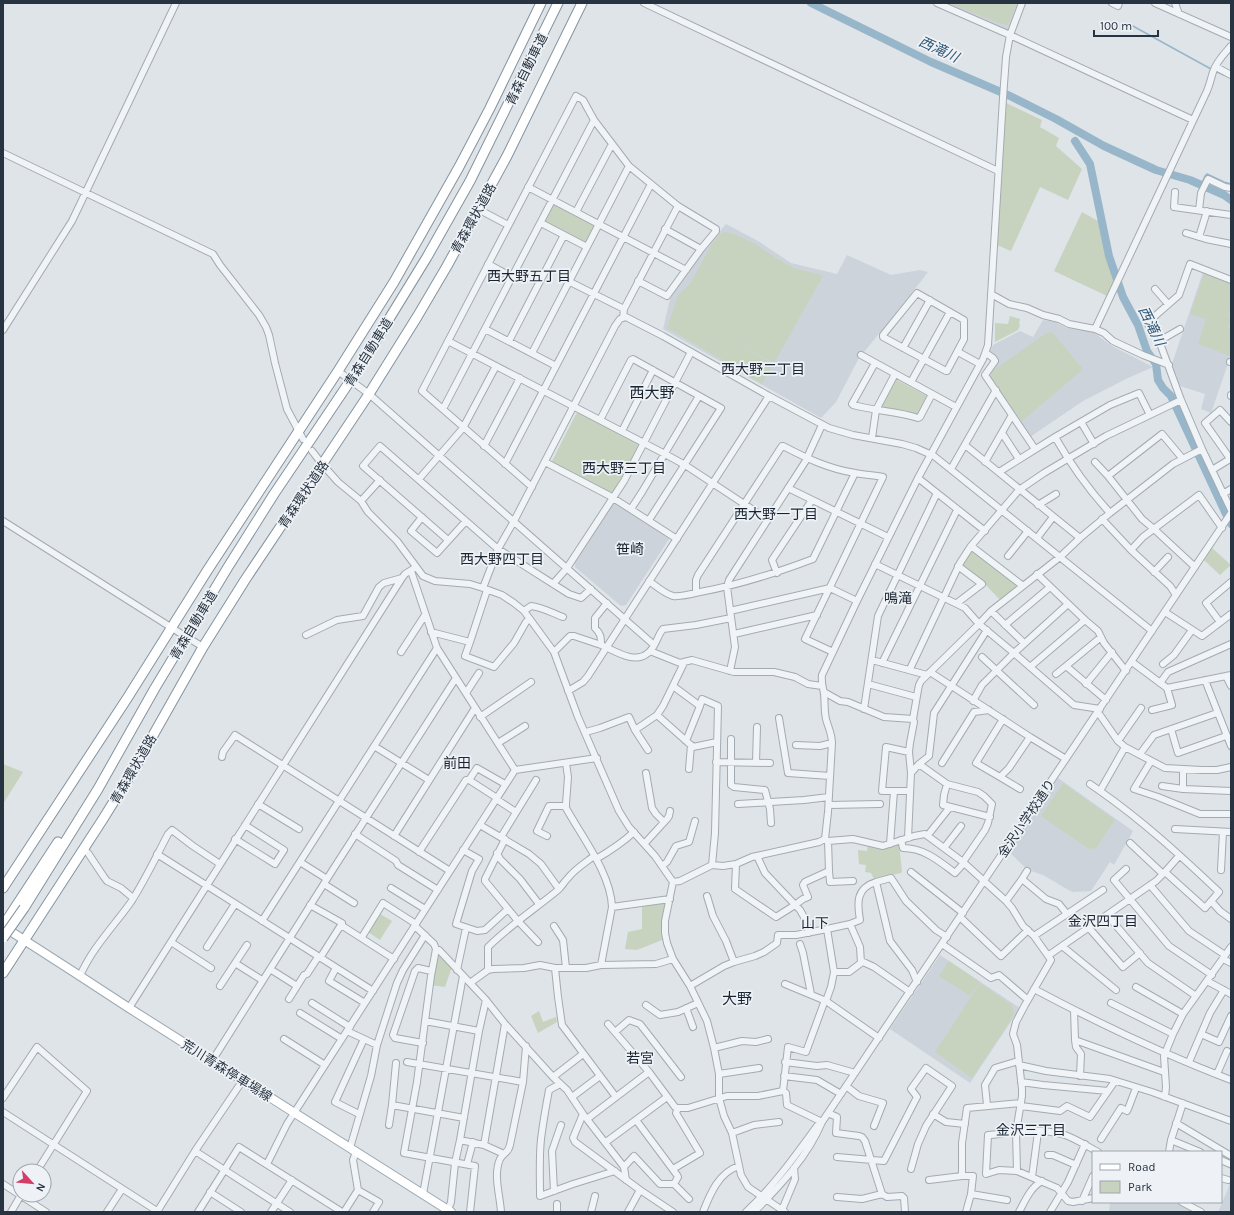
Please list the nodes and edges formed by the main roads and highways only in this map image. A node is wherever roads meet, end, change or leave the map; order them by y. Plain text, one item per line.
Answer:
1 (541, 3) edge
2 (558, 3) edge
3 (582, 3) edge
4 (3, 888) edge
5 (20, 909) junction
6 (4, 925) edge
7 (3, 938) edge
8 (24, 941) junction
9 (3, 942) edge
10 (3, 973) edge
11 (450, 1211) edge

1 - 4 highway
2 - 5 highway, 青森自動車道, bridge
3 - 8 highway, 青森環状道路
5 - 6 highway, 青森自動車道
5 - 7 highway, 青森自動車道, bridge
5 - 9 highway, bridge
6 - 8 main road, 荒川青森停車場線
8 - 10 highway, 青森環状道路
8 - 11 main road, 荒川青森停車場線

